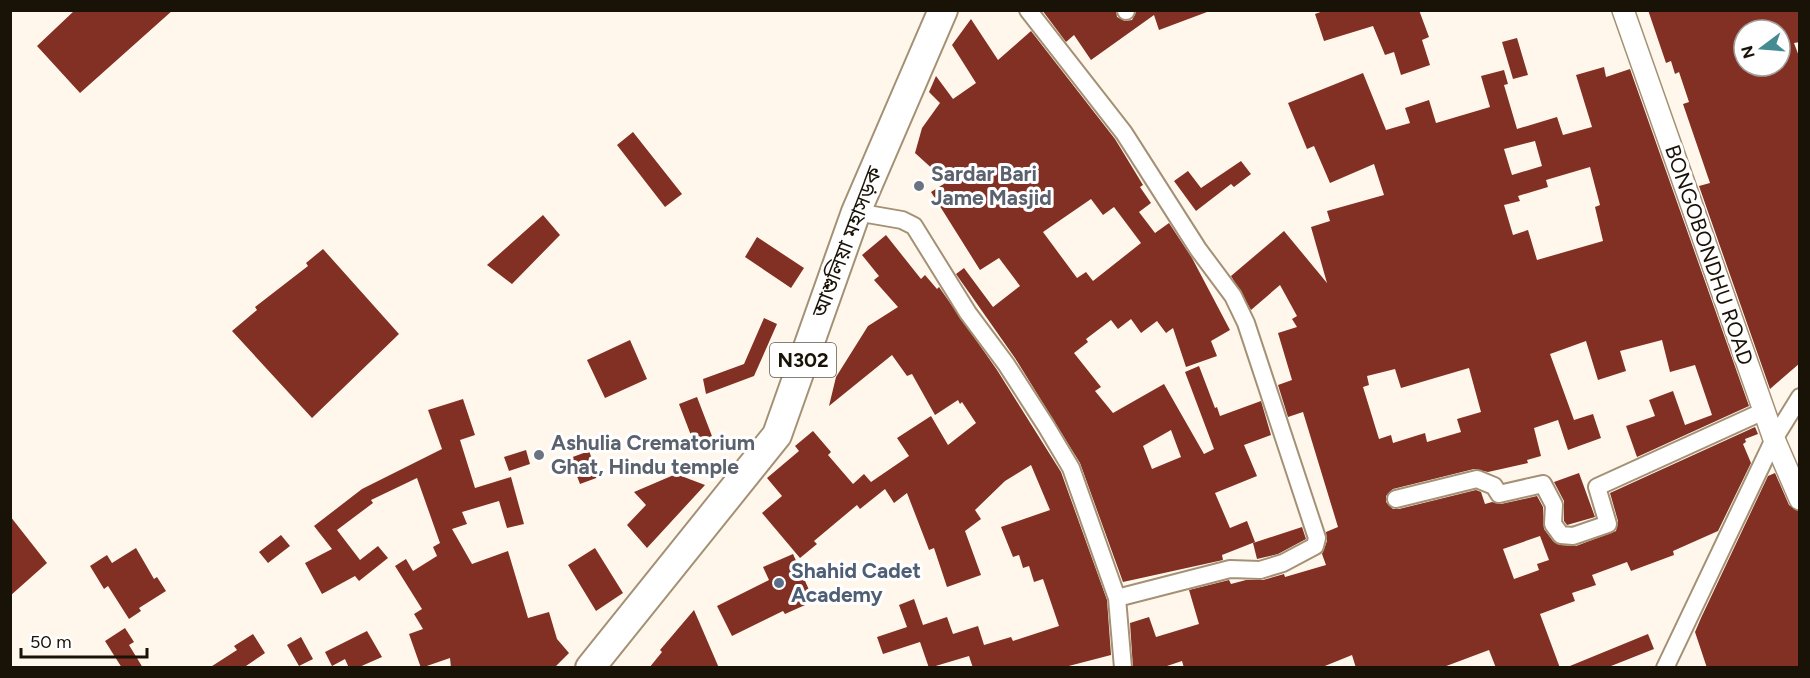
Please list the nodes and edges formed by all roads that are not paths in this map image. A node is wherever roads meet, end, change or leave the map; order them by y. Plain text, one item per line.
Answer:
1 (943, 10) edge
2 (1028, 10) edge
3 (1623, 10) edge
4 (856, 212) junction
5 (1800, 397) edge
6 (1764, 411) junction
7 (1774, 440) junction
8 (1800, 498) edge
9 (1396, 499) dead end
10 (1117, 598) junction
11 (590, 668) edge
12 (1123, 668) edge
13 (1665, 668) edge

1 - 4 highway, আশুলিয়া মহাসড়ক / N302
2 - 10 street
3 - 6 street, BONGOBONDHU ROAD
4 - 10 street
4 - 11 highway, আশুলিয়া মহাসড়ক / N302
5 - 7 street
6 - 7 street, BONGOBONDHU ROAD
6 - 9 street
7 - 8 street, BONGOBONDHU ROAD
7 - 13 street
10 - 12 street

